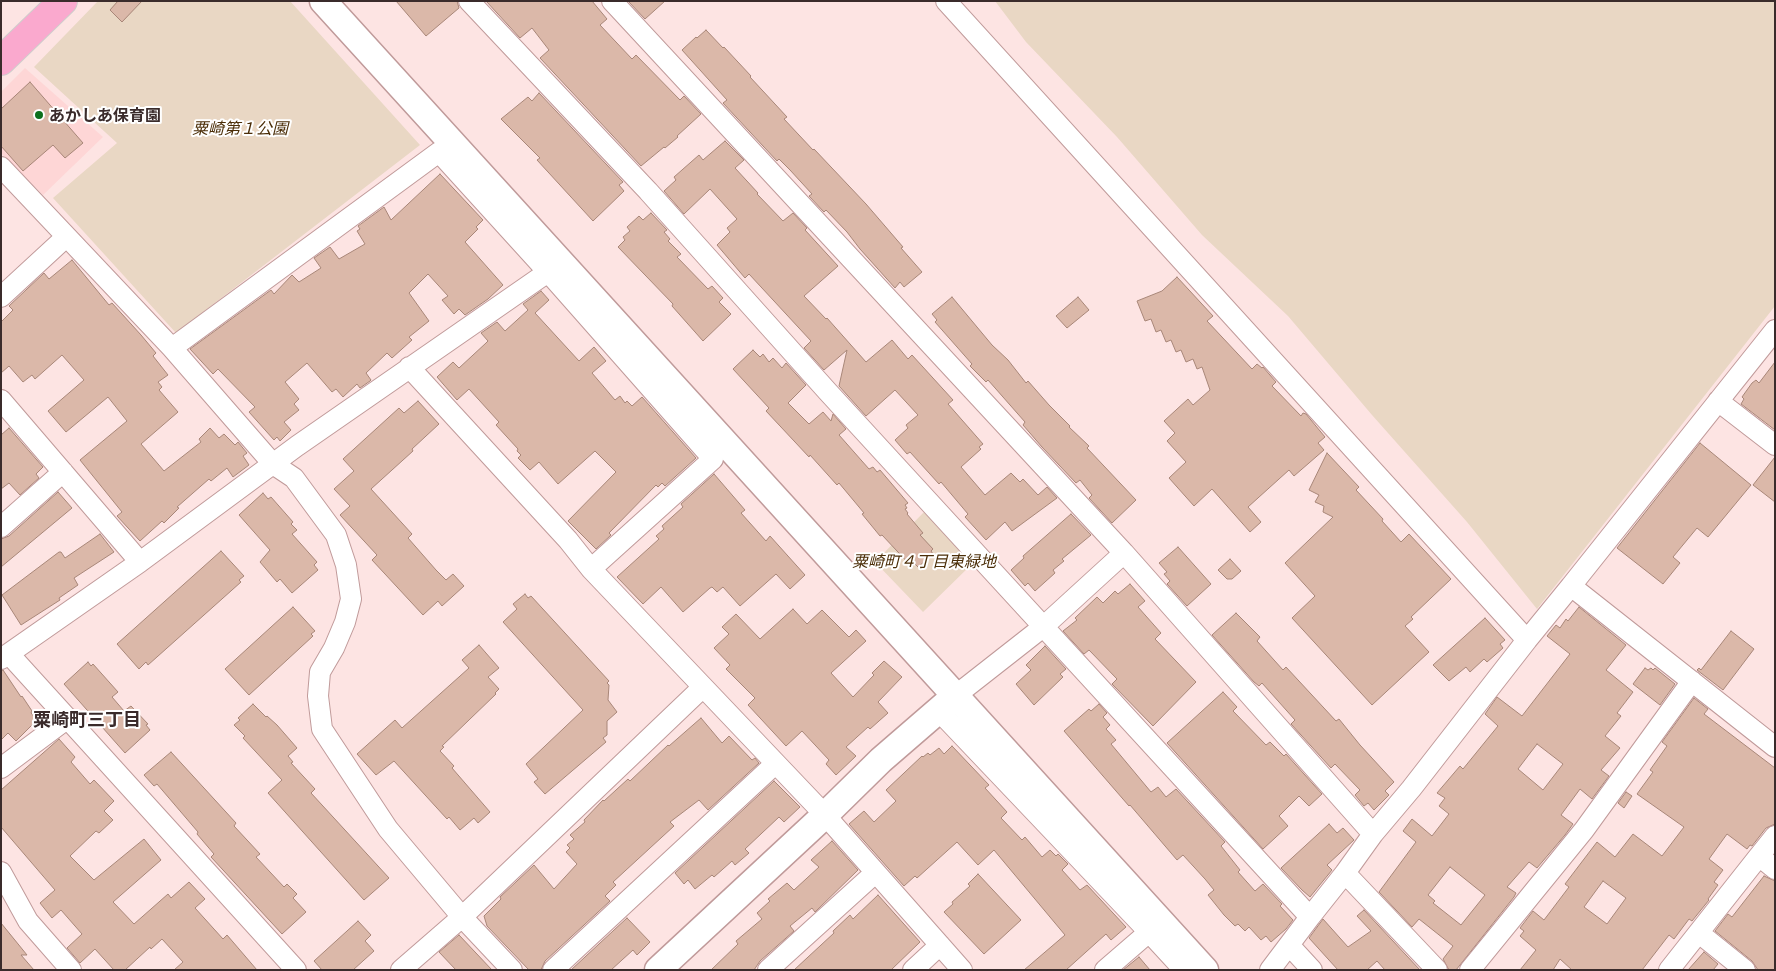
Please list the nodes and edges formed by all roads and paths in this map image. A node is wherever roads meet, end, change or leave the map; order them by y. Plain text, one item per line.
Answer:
1 (63, 1) edge
2 (323, 1) edge
3 (469, 1) edge
4 (612, 1) edge
5 (946, 1) edge
6 (1, 61) edge
7 (1, 167) edge
8 (66, 237) junction
9 (548, 272) junction
10 (1, 297) edge
11 (1775, 330) edge
12 (172, 348) junction
13 (409, 367) junction
14 (1, 400) edge
15 (1718, 401) junction
16 (1775, 445) edge
17 (273, 464) junction
18 (63, 472) junction
19 (1, 528) edge
20 (1124, 553) junction
21 (140, 562) junction
22 (591, 569) junction
23 (1571, 586) junction
24 (1043, 627) junction
25 (1527, 640) junction
26 (5, 656) edge
27 (1692, 681) junction
28 (703, 687) junction
29 (946, 703) junction
30 (68, 718) junction
31 (1775, 747) edge
32 (775, 764) junction
33 (1, 768) edge
34 (825, 815) junction
35 (1373, 834) junction
36 (1775, 836) edge
37 (1759, 856) junction
38 (1775, 869) edge
39 (1, 872) edge
40 (874, 872) junction
41 (1345, 873) junction
42 (1310, 916) junction
43 (462, 917) junction
44 (1149, 932) junction
45 (1699, 932) junction
46 (940, 945) junction
47 (1289, 945) junction
48 (71, 970) edge
49 (296, 970) edge
50 (401, 970) edge
51 (512, 970) edge
52 (553, 970) edge
53 (658, 970) edge
54 (768, 970) edge
55 (913, 970) edge
56 (962, 970) edge
57 (1105, 970) edge
58 (1184, 970) edge
59 (1205, 970) edge
60 (1270, 970) edge
61 (1312, 970) edge
62 (1437, 970) edge
63 (1470, 970) edge
64 (1669, 970) edge
65 (1745, 970) edge

1 - 6 main road
2 - 29 street
3 - 24 street
4 - 20 street
5 - 25 street
7 - 8 street
8 - 10 street
8 - 12 street
9 - 12 street
9 - 13 street
9 - 22 street
11 - 15 street
12 - 17 street
13 - 17 street
13 - 22 street
14 - 18 street
15 - 16 street
15 - 23 street
17 - 21 street
17 - 43 street
18 - 19 street
18 - 21 street
20 - 24 street
20 - 35 street
21 - 26 street
22 - 28 street
23 - 25 street
23 - 27 street
24 - 29 street
24 - 42 street
25 - 35 street
26 - 30 street
27 - 31 street
27 - 63 street
28 - 32 street
28 - 43 street
29 - 34 street
29 - 44 street
29 - 59 street
30 - 33 street
30 - 49 street
32 - 34 street
32 - 52 street
34 - 40 street
34 - 53 street
35 - 41 street
36 - 37 street
37 - 38 street
37 - 45 street
39 - 48 street
40 - 46 street
40 - 54 street
41 - 42 street
41 - 62 street
42 - 47 street
43 - 50 street
43 - 51 street
44 - 57 street
44 - 58 street
45 - 64 street
45 - 65 street
46 - 55 street
46 - 56 street
47 - 60 street
47 - 61 street

